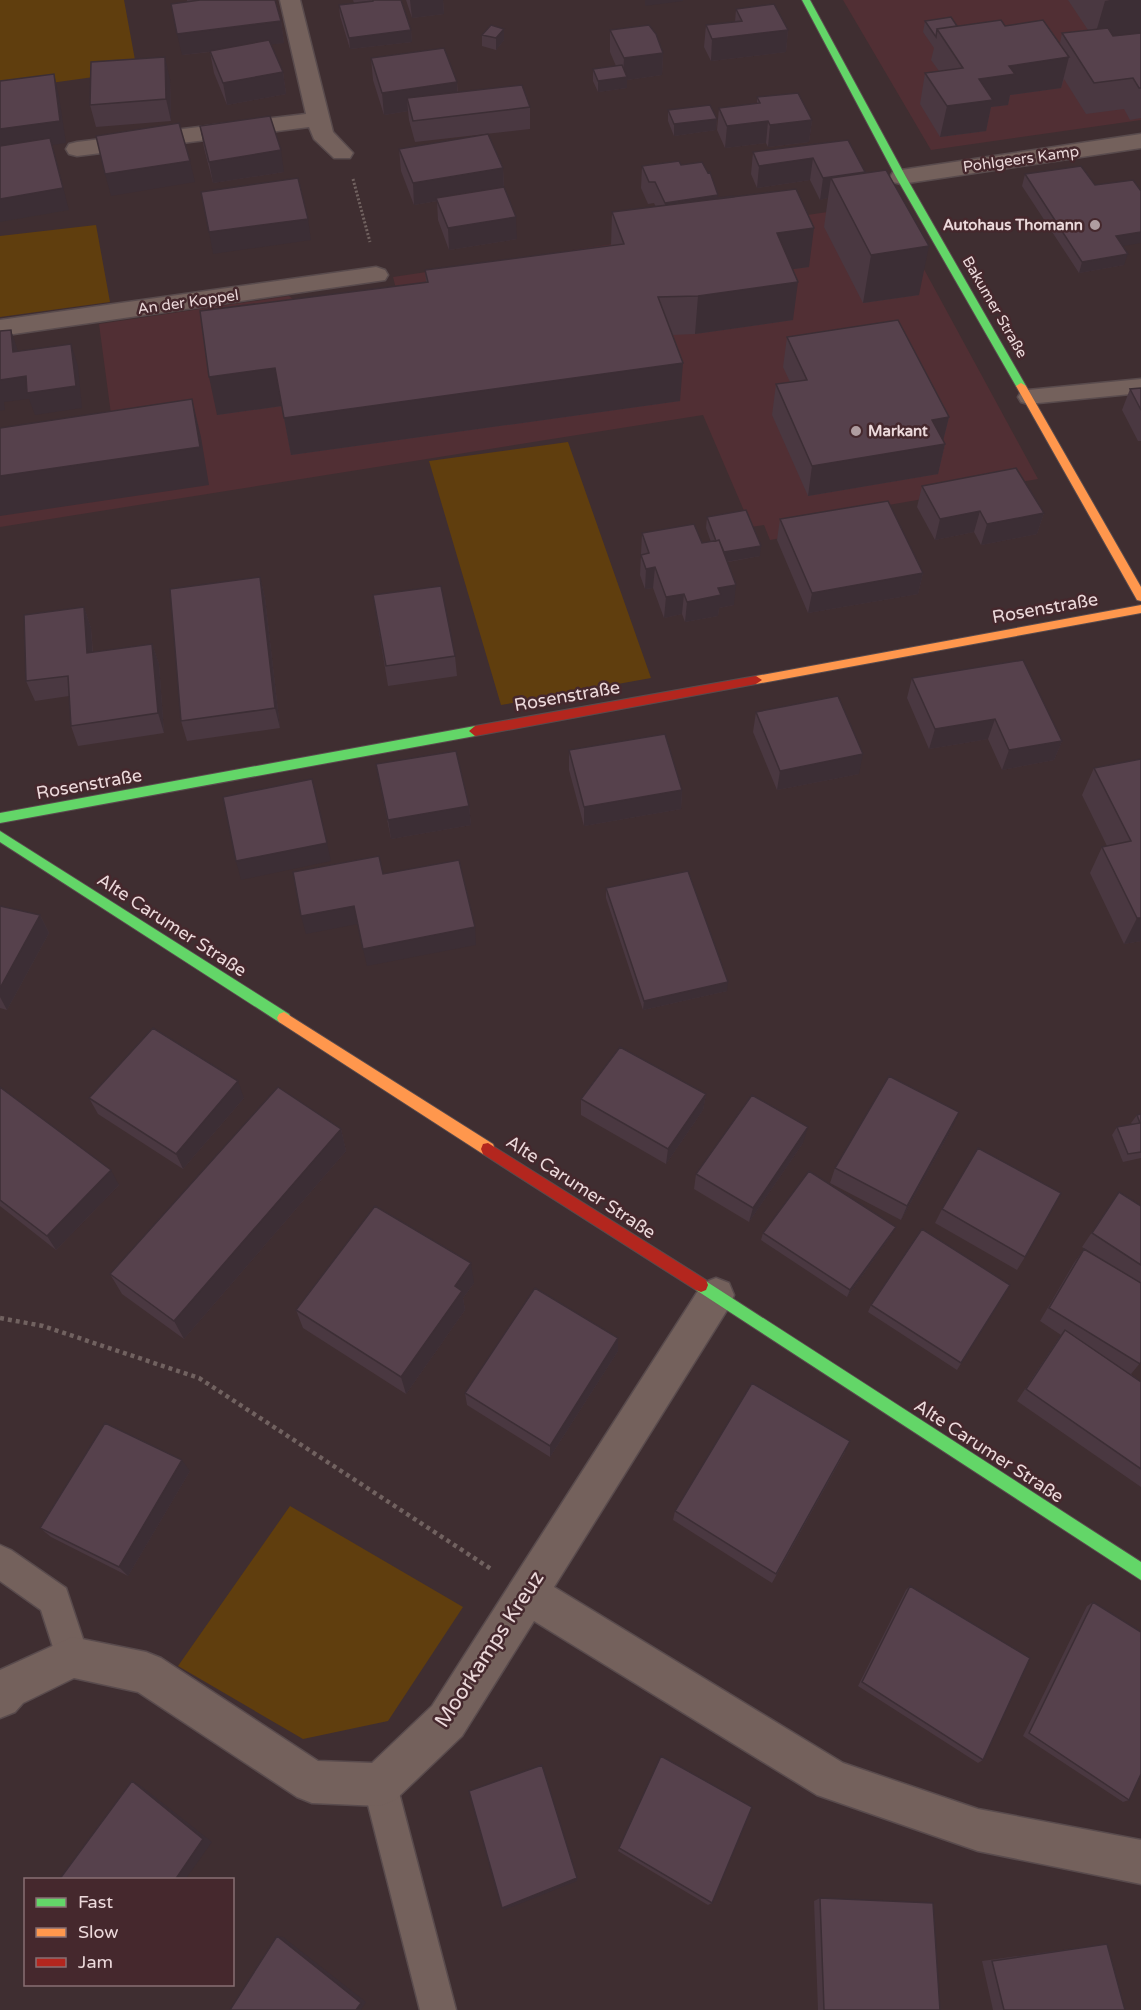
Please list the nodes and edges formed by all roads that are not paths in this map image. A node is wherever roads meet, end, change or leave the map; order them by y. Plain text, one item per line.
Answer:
1 (290, 0) edge
2 (806, 0) edge
3 (318, 119) junction
4 (1141, 141) edge
5 (77, 149) dead end
6 (342, 153) dead end
7 (902, 177) junction
8 (376, 275) road end
9 (0, 328) edge
10 (1141, 386) edge
11 (1028, 397) junction
12 (1141, 597) edge
13 (1141, 609) edge
14 (0, 818) edge
15 (0, 836) edge
16 (717, 1295) junction
17 (0, 1561) edge
18 (1141, 1572) edge
19 (526, 1593) junction
20 (72, 1657) junction
21 (0, 1697) edge
22 (380, 1785) junction
23 (1141, 1862) edge
24 (438, 2010) edge

1 - 3 street
2 - 7 street, Bakumer Straße
3 - 5 street
3 - 6 street
4 - 7 street, Pohlgeers Kamp
7 - 11 street, Bakumer Straße
8 - 9 street, An der Koppel
10 - 11 lane
11 - 12 street, Bakumer Straße
13 - 14 street, Rosenstraße
15 - 16 street, Alte Carumer Straße
16 - 18 street, Alte Carumer Straße
16 - 19 street, Moorkamps Kreuz
17 - 20 lane
19 - 22 street, Moorkamps Kreuz
19 - 23 street
20 - 21 street
20 - 22 street
22 - 24 lane

